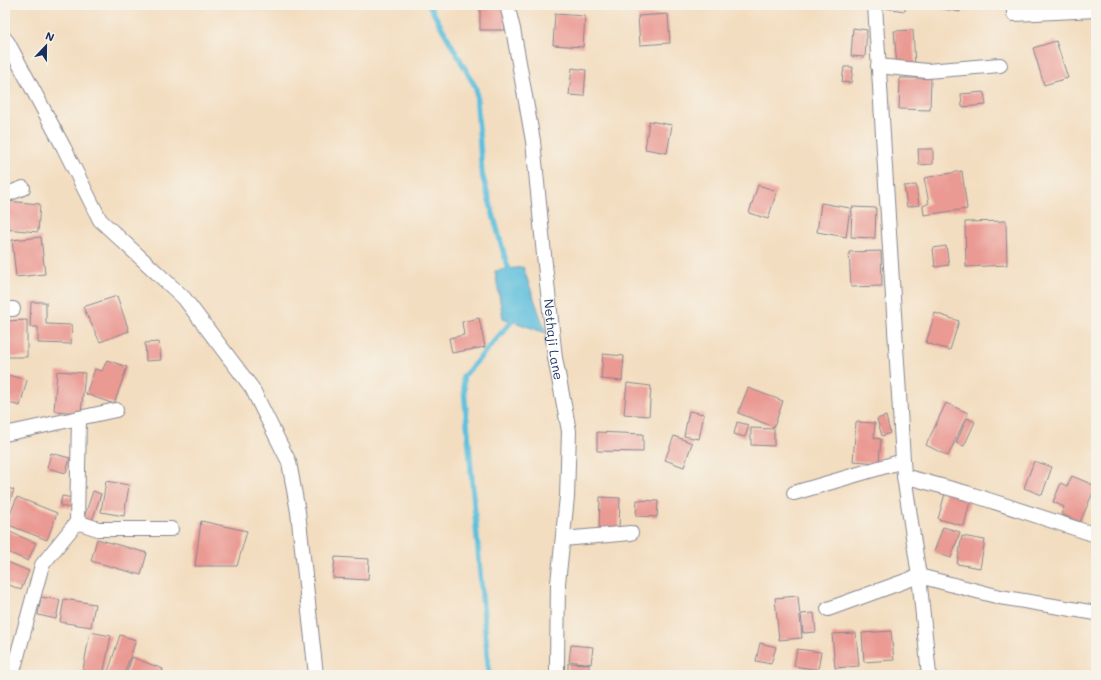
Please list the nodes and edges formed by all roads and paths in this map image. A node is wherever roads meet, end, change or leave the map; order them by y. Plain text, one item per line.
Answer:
1 (507, 5) edge
2 (875, 5) edge
3 (1014, 5) edge
4 (1096, 10) edge
5 (6, 42) edge
6 (1000, 65) dead end
7 (878, 66) junction
8 (22, 188) dead end
9 (5, 195) edge
10 (116, 410) dead end
11 (79, 418) junction
12 (5, 434) edge
13 (903, 460) junction
14 (904, 476) junction
15 (794, 493) dead end
16 (77, 522) junction
17 (171, 529) dead end
18 (631, 533) dead end
19 (1096, 535) edge
20 (563, 539) junction
21 (919, 576) junction
22 (828, 609) dead end
23 (1096, 614) edge
24 (5, 674) edge
25 (9, 675) edge
26 (12, 675) edge
27 (316, 675) edge
28 (557, 675) edge
29 (929, 675) edge

1 - 20 street, Nethaji Lane
2 - 7 street
3 - 4 street
5 - 27 street
6 - 7 street
7 - 13 street
8 - 9 street
10 - 11 street
11 - 12 street
11 - 16 street
13 - 14 street
13 - 15 street
14 - 19 street
14 - 21 street
16 - 17 street
16 - 26 street
18 - 20 street
20 - 28 street, Nethaji Lane
21 - 22 street
21 - 23 street
21 - 29 street
24 - 25 street

